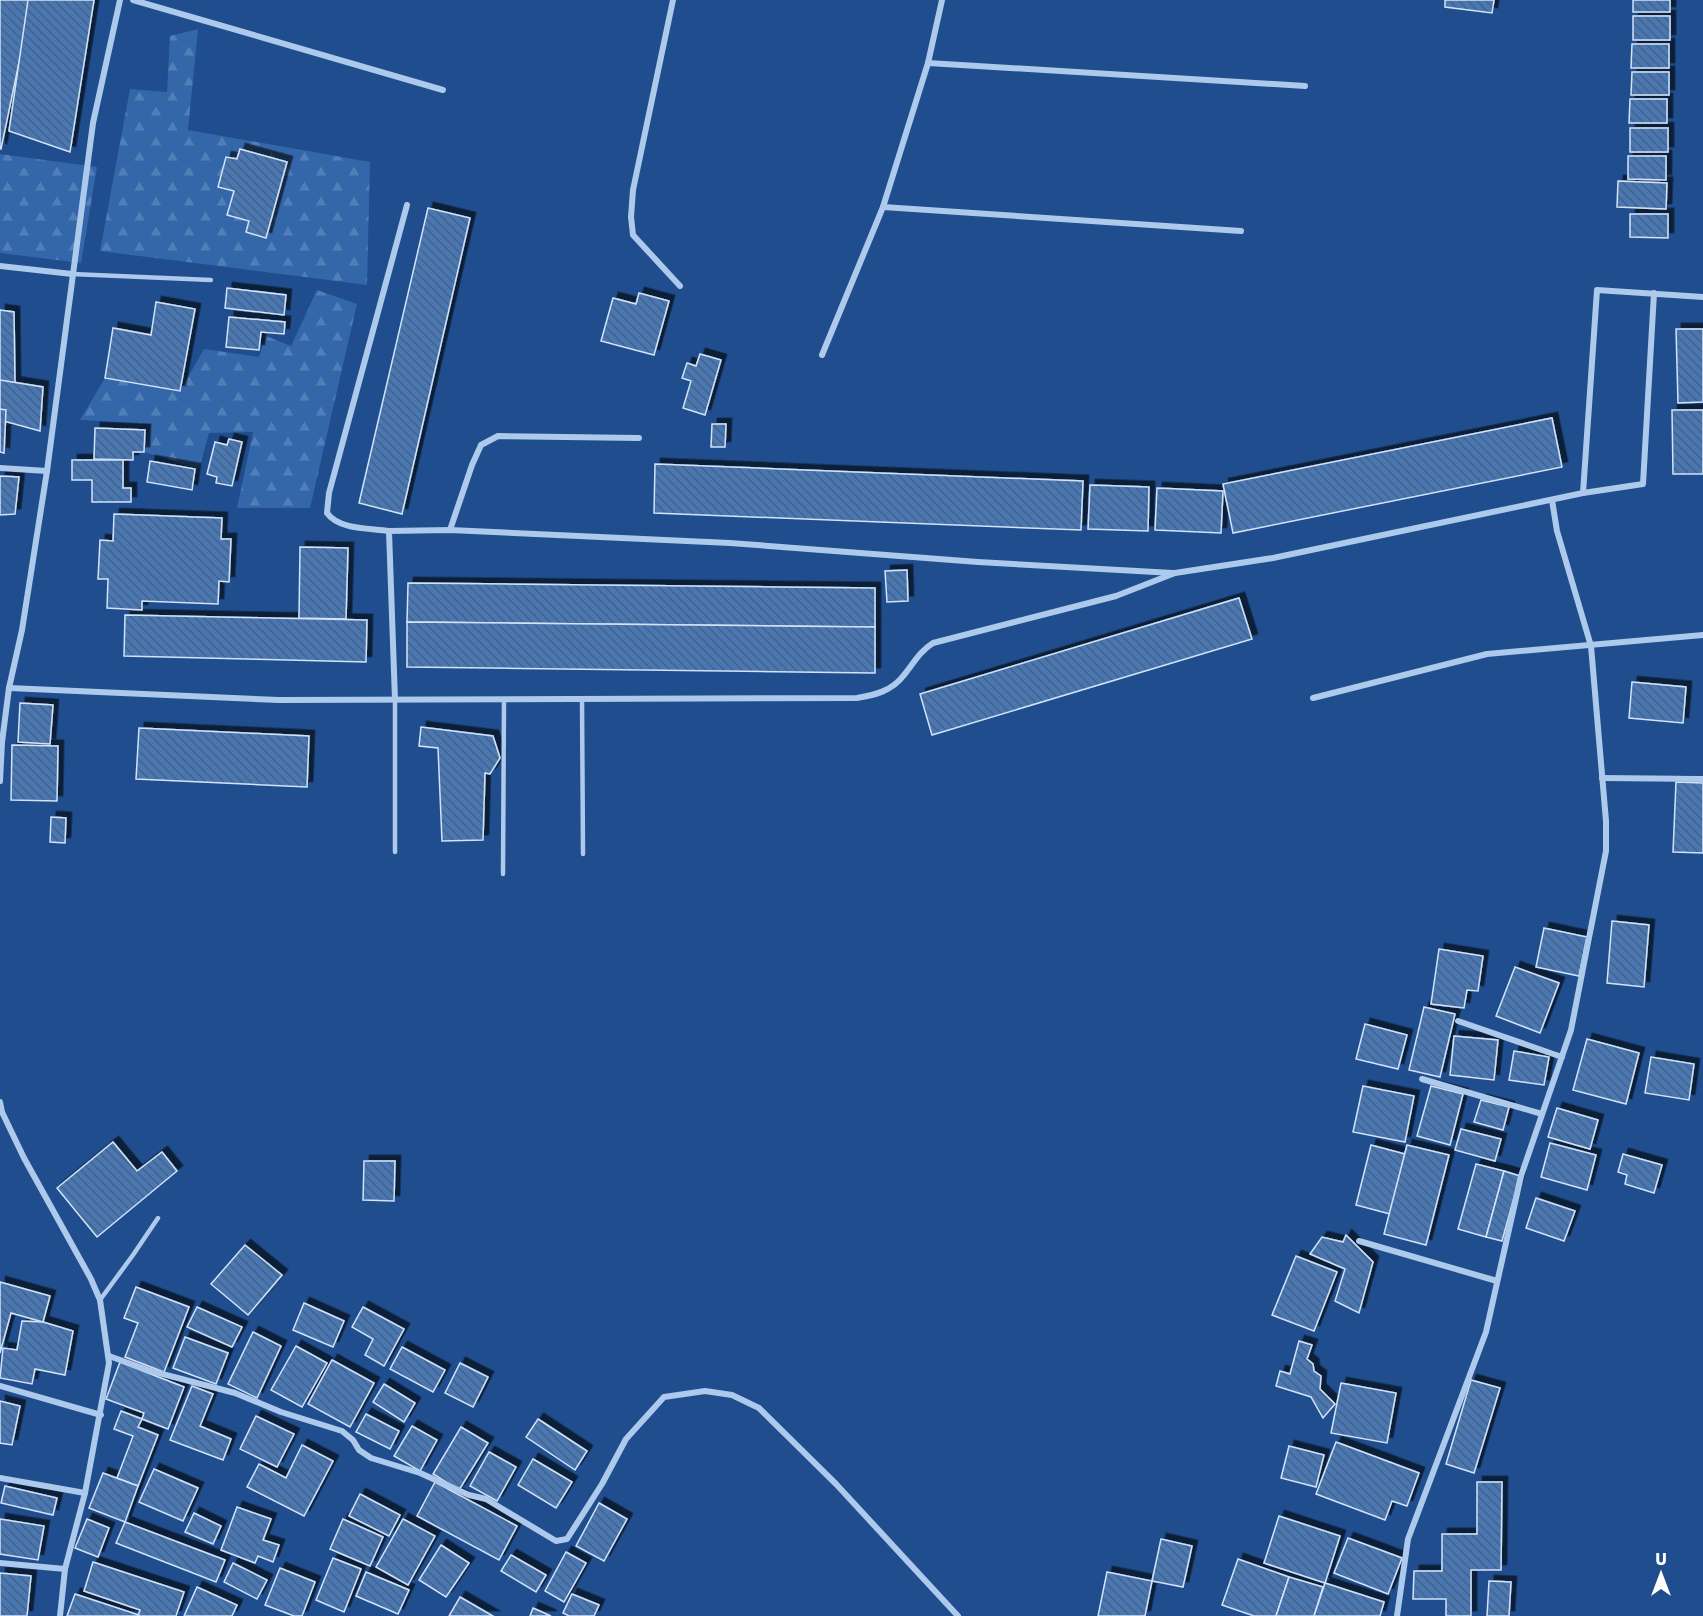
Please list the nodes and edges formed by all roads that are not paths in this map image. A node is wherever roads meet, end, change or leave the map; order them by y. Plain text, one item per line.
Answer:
1 (120, 0) edge
2 (133, 0) edge
3 (673, 0) edge
4 (942, 0) edge
5 (928, 63) junction
6 (1305, 86) dead end
7 (443, 90) dead end
8 (407, 205) dead end
9 (883, 207) junction
10 (1241, 231) dead end
11 (0, 266) edge
12 (72, 274) junction
13 (211, 280) dead end
14 (680, 286) dead end
15 (1654, 293) junction
16 (1703, 297) edge
17 (822, 355) dead end
18 (639, 438) dead end
19 (0, 468) edge
20 (47, 471) junction
21 (1583, 493) junction
22 (1552, 500) junction
23 (450, 530) junction
24 (389, 531) junction
25 (1175, 573) junction
26 (1703, 635) edge
27 (1591, 646) junction
28 (9, 688) junction
29 (1313, 698) dead end
30 (395, 700) junction
31 (504, 700) junction
32 (582, 700) junction
33 (1602, 778) junction
34 (1703, 778) edge
35 (0, 781) edge
36 (395, 852) dead end
37 (583, 854) dead end
38 (502, 874) dead end
39 (1458, 1021) dead end
40 (1562, 1057) junction
41 (1422, 1079) dead end
42 (0, 1102) edge
43 (1542, 1114) junction
44 (158, 1218) dead end
45 (1359, 1241) dead end
46 (1497, 1281) junction
47 (100, 1300) junction
48 (109, 1356) junction
49 (0, 1386) edge
50 (101, 1415) junction
51 (0, 1478) edge
52 (85, 1493) junction
53 (0, 1563) edge
54 (65, 1569) junction
55 (60, 1616) edge
56 (958, 1616) edge
57 (1397, 1616) edge

1 - 12 street
2 - 7 street
3 - 14 street
4 - 5 street
5 - 6 street
5 - 9 street
8 - 24 street
9 - 10 street
9 - 17 street
11 - 12 street
12 - 13 lane
12 - 20 street
15 - 16 street
15 - 21 street
15 - 21 street
18 - 23 street
19 - 20 street
20 - 28 street
21 - 22 street
22 - 25 street
22 - 27 street
23 - 24 street
23 - 25 street
24 - 30 street
25 - 32 street
26 - 27 street
27 - 29 street
27 - 33 street
28 - 30 street
28 - 35 street
30 - 31 street
30 - 36 lane
31 - 32 street
31 - 38 lane
32 - 37 lane
33 - 34 street
33 - 40 street
39 - 40 street
40 - 43 street
41 - 43 street
42 - 47 street
43 - 46 street
44 - 47 lane
45 - 46 street
46 - 57 street
47 - 48 street
48 - 50 street
48 - 56 street
49 - 50 street
50 - 52 street
51 - 52 street
52 - 54 street
53 - 54 street
54 - 55 street

